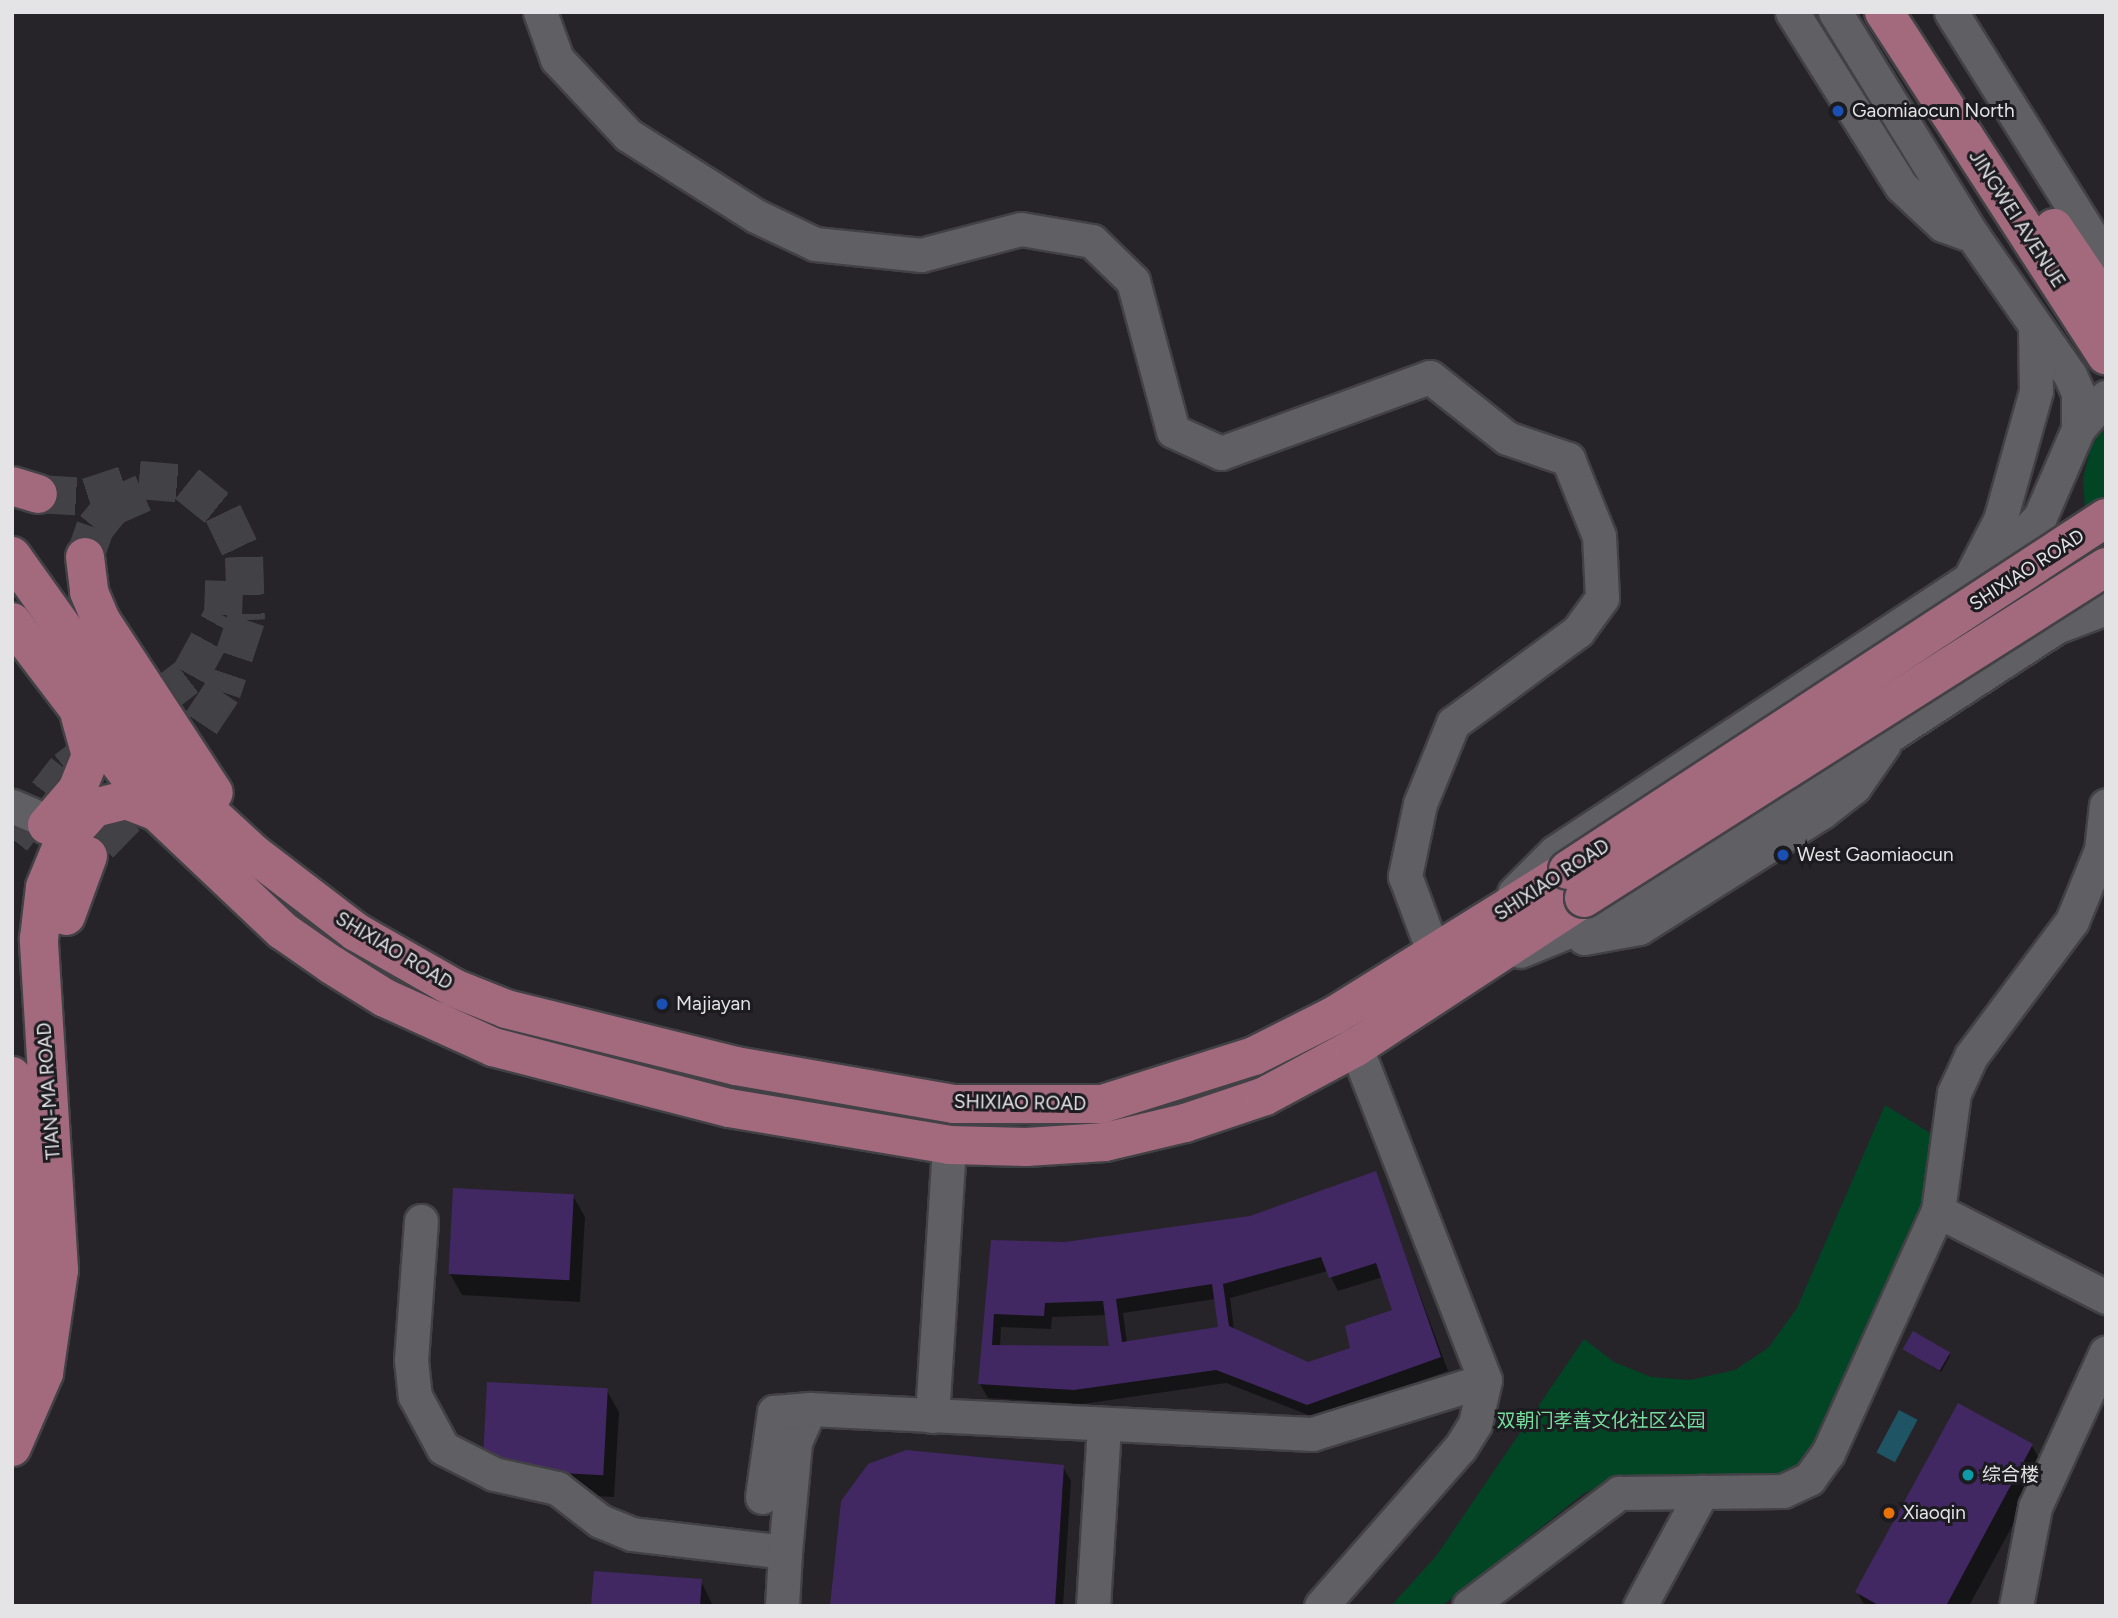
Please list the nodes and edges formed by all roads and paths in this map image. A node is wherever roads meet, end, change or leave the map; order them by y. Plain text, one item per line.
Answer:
1 (540, 12) edge
2 (1793, 12) edge
3 (1835, 12) edge
4 (1884, 12) edge
5 (1915, 12) edge
6 (1951, 12) edge
7 (1973, 236) junction
8 (2106, 260) edge
9 (2106, 305) edge
10 (2035, 324) junction
11 (2106, 355) edge
12 (2058, 356) junction
13 (2106, 371) edge
14 (2106, 397) edge
15 (2078, 429) junction
16 (2063, 473) junction
17 (2106, 518) edge
18 (12, 556) edge
19 (85, 557) tunnel mouth
20 (1967, 582) junction
21 (2102, 593) edge
22 (12, 622) edge
23 (78, 710) junction
24 (2106, 805) edge
25 (12, 806) edge
26 (157, 812) junction
27 (49, 822) junction
28 (253, 853) junction
29 (88, 856) tunnel mouth
30 (1576, 884) junction
31 (1479, 929) junction
32 (1434, 954) junction
33 (1482, 966) junction
34 (1356, 1047) junction
35 (12, 1076) edge
36 (37, 1116) junction
37 (949, 1144) junction
38 (1938, 1211) junction
39 (421, 1220) dead end
40 (2106, 1297) edge
41 (2106, 1352) edge
42 (12, 1377) edge
43 (1485, 1380) junction
44 (810, 1409) junction
45 (932, 1416) junction
46 (1104, 1426) junction
47 (12, 1447) edge
48 (1702, 1492) junction
49 (762, 1497) dead end
50 (785, 1552) junction
51 (782, 1606) edge
52 (1093, 1606) edge
53 (1321, 1606) edge
54 (1469, 1606) edge
55 (1640, 1606) edge
56 (2016, 1606) edge

1 - 32 street
2 - 7 street
3 - 7 street
4 - 11 main road, JINGWEI AVENUE
5 - 9 main road, JINGWEI AVENUE
6 - 8 street
7 - 10 street
10 - 12 street
10 - 20 street
12 - 13 street
12 - 15 street
14 - 15 street
15 - 16 street
16 - 20 street
16 - 21 street
17 - 30 main road, SHIXIAO ROAD, bridge
18 - 28 main road, SHIXIAO ROAD
19 - 28 main road
20 - 31 street
21 - 30 main road, SHIXIAO ROAD, bridge
21 - 33 street
22 - 23 main road, SHIXIAO ROAD
23 - 26 main road, SHIXIAO ROAD
23 - 27 main road, TIAN-MA ROAD
24 - 38 street
25 - 27 street
26 - 36 main road, TIAN-MA ROAD
26 - 37 main road, SHIXIAO ROAD
27 - 36 main road, TIAN-MA ROAD
28 - 32 main road, SHIXIAO ROAD
29 - 36 main road
30 - 31 main road, SHIXIAO ROAD
30 - 33 main road, SHIXIAO ROAD
31 - 32 main road, SHIXIAO ROAD
33 - 34 main road, SHIXIAO ROAD
34 - 37 main road, SHIXIAO ROAD
34 - 43 street
35 - 36 main road
36 - 42 main road, TIAN-MA ROAD
36 - 47 main road, TIAN-MA ROAD
37 - 45 street
38 - 40 street
38 - 48 street
39 - 50 street
41 - 56 street
43 - 46 street
43 - 53 street
44 - 45 street
44 - 49 street
44 - 50 street
45 - 46 street
46 - 52 street
48 - 54 street
48 - 55 street
50 - 51 street

